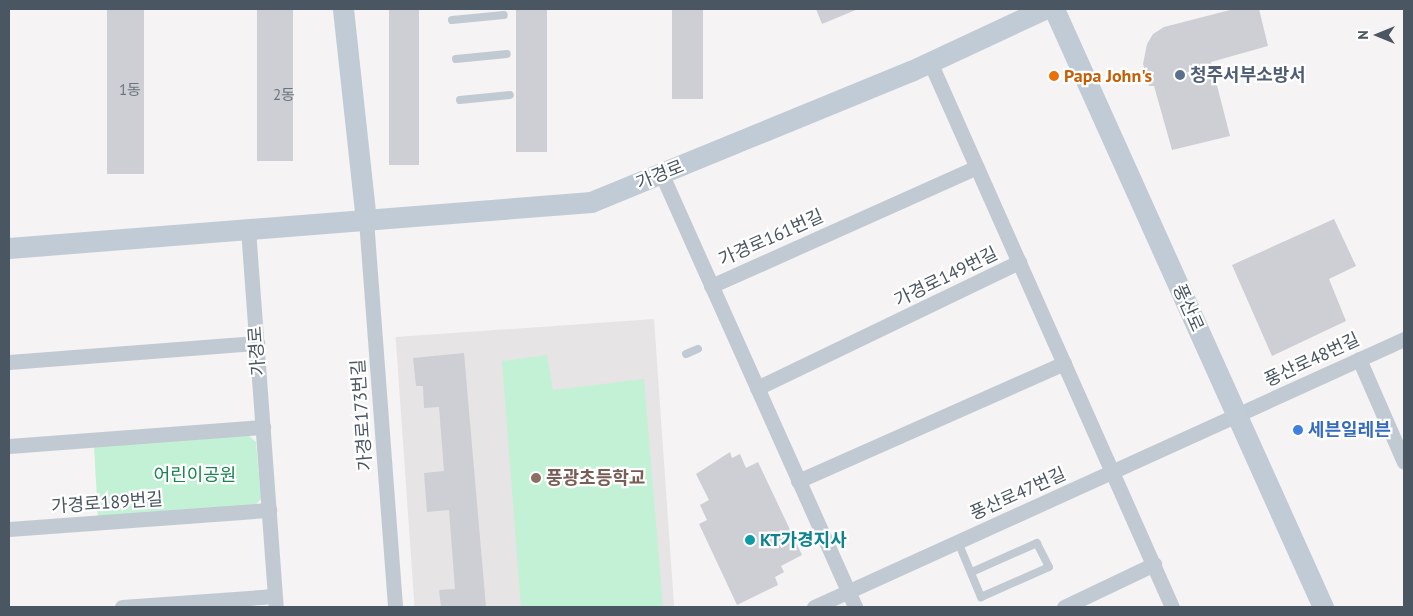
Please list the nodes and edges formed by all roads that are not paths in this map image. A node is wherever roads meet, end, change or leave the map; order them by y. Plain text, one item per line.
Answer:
1 (344, 9) edge
2 (1044, 9) edge
3 (1054, 9) edge
4 (504, 15) dead end
5 (452, 20) dead end
6 (507, 54) dead end
7 (456, 59) dead end
8 (930, 62) junction
9 (510, 95) dead end
10 (460, 100) dead end
11 (977, 167) junction
12 (662, 175) junction
13 (366, 220) junction
14 (248, 229) junction
15 (9, 248) edge
16 (1019, 262) junction
17 (711, 286) junction
18 (1404, 339) edge
19 (257, 343) junction
20 (698, 349) dead end
21 (686, 354) dead end
22 (1359, 359) junction
23 (9, 362) edge
24 (1064, 363) junction
25 (757, 388) junction
26 (1236, 415) junction
27 (262, 426) junction
28 (9, 446) edge
29 (1404, 462) edge
30 (1112, 472) junction
31 (798, 481) junction
32 (268, 510) junction
33 (9, 529) edge
34 (958, 542) junction
35 (1154, 564) junction
36 (972, 572) junction
37 (848, 592) junction
38 (275, 602) edge
39 (122, 607) edge
40 (395, 607) edge
41 (814, 607) edge
42 (855, 607) edge
43 (1064, 607) edge
44 (1172, 607) edge
45 (1322, 607) edge

1 - 13 street
2 - 8 street, 가경로
3 - 26 street, 풍산로
4 - 5 lane
6 - 7 lane
8 - 11 street, 가경로149번길
8 - 12 street, 가경로
9 - 10 lane
11 - 16 street, 가경로149번길
11 - 17 street, 가경로161번길
12 - 13 street, 가경로
12 - 17 street, 가경로161번길
13 - 14 street, 가경로
13 - 40 street, 가경로173번길
14 - 15 street, 가경로
14 - 19 street, 가경로
16 - 24 street, 가경로149번길
16 - 25 street, 가경로149번길
17 - 25 street, 가경로161번길
18 - 22 street, 풍산로48번길
19 - 23 street
19 - 27 street, 가경로
20 - 21 lane
22 - 26 street, 풍산로48번길
22 - 29 street
24 - 30 street, 가경로149번길
24 - 31 street
25 - 31 street, 가경로161번길
26 - 30 street, 풍산로47번길
26 - 45 street, 풍산로
27 - 28 street
27 - 32 street, 가경로
30 - 34 street, 풍산로47번길
30 - 35 street, 가경로149번길
31 - 37 street, 가경로161번길
32 - 33 street, 가경로189번길
32 - 38 street, 가경로
34 - 36 lane
34 - 37 street, 풍산로47번길
35 - 43 street
35 - 44 street, 가경로149번길
36 - 36 lane
37 - 41 street, 풍산로47번길
37 - 42 street, 가경로161번길
38 - 39 street

